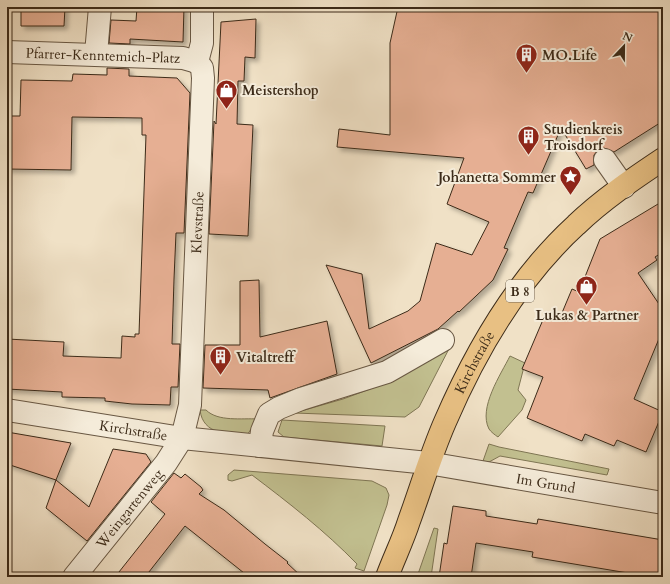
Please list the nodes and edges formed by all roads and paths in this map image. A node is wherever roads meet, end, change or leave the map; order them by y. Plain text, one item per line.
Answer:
1 (100, 7) edge
2 (202, 7) edge
3 (7, 52) edge
4 (96, 54) junction
5 (197, 62) junction
6 (606, 160) dead end
7 (663, 160) edge
8 (624, 187) junction
9 (443, 340) dead end
10 (7, 410) edge
11 (182, 438) junction
12 (260, 446) junction
13 (428, 463) junction
14 (663, 503) edge
15 (74, 577) edge
16 (387, 577) edge

1 - 4 street
2 - 5 street
3 - 4 street, Pfarrer-Kenntemich-Platz
4 - 5 street, Pfarrer-Kenntemich-Platz
5 - 11 street, Klevstraße
6 - 8 street
7 - 8 main road, Kirchstraße / B 8
8 - 13 main road, Kirchstraße / B 8
9 - 12 street
10 - 11 street, Kirchstraße
11 - 12 street, Kirchstraße
11 - 15 street, Weingartenweg
12 - 13 street, Kirchstraße
13 - 14 street, Im Grund
13 - 16 main road, B 8

